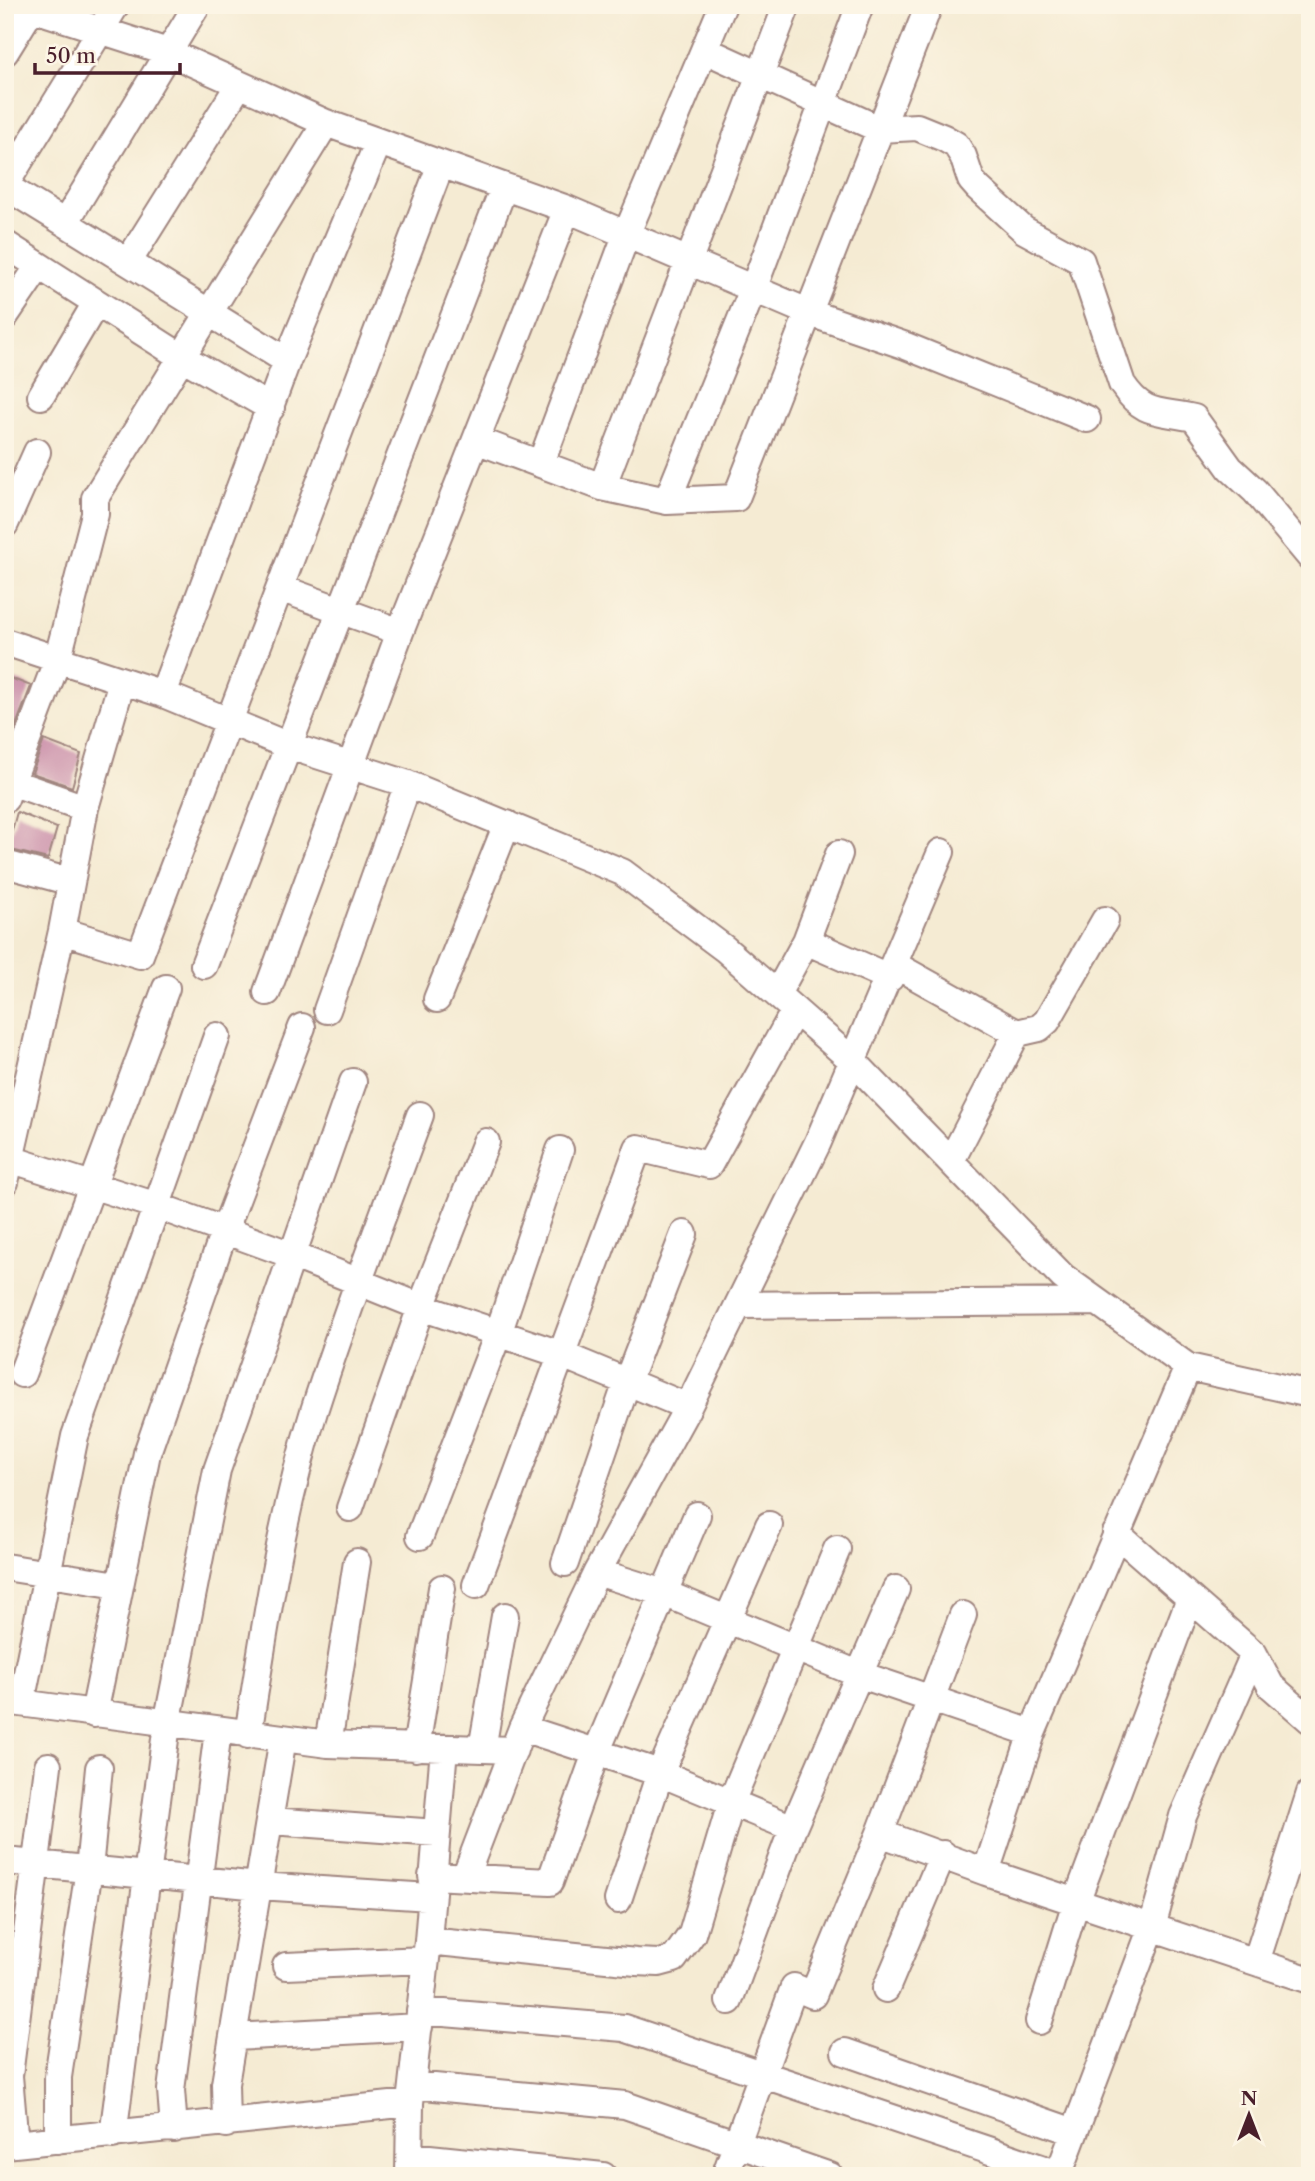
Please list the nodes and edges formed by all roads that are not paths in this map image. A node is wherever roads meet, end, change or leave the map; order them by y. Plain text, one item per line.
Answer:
1 (116, 5) edge
2 (197, 5) edge
3 (723, 5) edge
4 (786, 5) edge
5 (860, 5) edge
6 (929, 5) edge
7 (29, 7) edge
8 (99, 31) junction
9 (705, 50) junction
10 (5, 52) edge
11 (168, 52) junction
12 (760, 74) junction
13 (239, 85) junction
14 (821, 104) junction
15 (326, 123) junction
16 (879, 129) junction
17 (378, 143) junction
18 (441, 164) junction
19 (5, 185) edge
20 (504, 187) junction
21 (567, 209) junction
22 (65, 223) junction
23 (627, 233) junction
24 (5, 244) edge
25 (688, 261) junction
26 (128, 262) junction
27 (39, 266) junction
28 (754, 287) junction
29 (96, 303) junction
30 (208, 312) junction
31 (810, 313) junction
32 (5, 316) edge
33 (180, 356) junction
34 (286, 361) junction
35 (41, 396) dead end
36 (271, 408) junction
37 (1087, 419) dead end
38 (476, 440) junction
39 (37, 452) dead end
40 (541, 463) junction
41 (603, 487) junction
42 (667, 500) junction
43 (5, 524) edge
44 (1310, 557) edge
45 (280, 588) junction
46 (342, 612) junction
47 (400, 632) junction
48 (5, 642) edge
49 (57, 661) junction
50 (122, 681) junction
51 (163, 694) junction
52 (227, 722) junction
53 (289, 746) junction
54 (351, 766) junction
55 (408, 784) junction
56 (7, 787) edge
57 (85, 808) junction
58 (507, 824) junction
59 (941, 852) dead end
60 (839, 854) dead end
61 (5, 864) edge
62 (71, 882) junction
63 (1105, 920) dead end
64 (62, 931) junction
65 (806, 942) junction
66 (204, 965) dead end
67 (892, 971) junction
68 (166, 988) dead end
69 (267, 992) dead end
70 (437, 999) dead end
71 (785, 1002) junction
72 (327, 1010) dead end
73 (302, 1027) dead end
74 (1017, 1033) junction
75 (217, 1036) dead end
76 (855, 1062) junction
77 (353, 1082) dead end
78 (15, 1095) edge
79 (420, 1115) dead end
80 (486, 1142) dead end
81 (560, 1150) dead end
82 (951, 1161) junction
83 (8, 1170) edge
84 (92, 1185) junction
85 (156, 1206) junction
86 (224, 1232) junction
87 (684, 1234) dead end
88 (292, 1255) junction
89 (360, 1282) junction
90 (1097, 1302) junction
91 (738, 1305) junction
92 (421, 1307) junction
93 (498, 1334) junction
94 (560, 1354) junction
95 (1188, 1367) junction
96 (22, 1374) dead end
97 (627, 1382) junction
98 (1310, 1394) edge
99 (688, 1407) junction
100 (350, 1508) dead end
101 (697, 1515) dead end
102 (769, 1525) dead end
103 (1116, 1533) junction
104 (420, 1536) dead end
105 (837, 1549) dead end
106 (357, 1562) dead end
107 (565, 1563) dead end
108 (5, 1567) edge
109 (597, 1572) junction
110 (48, 1573) junction
111 (118, 1585) junction
112 (475, 1585) dead end
113 (442, 1588) dead end
114 (896, 1589) dead end
115 (664, 1593) junction
116 (1190, 1598) junction
117 (963, 1615) dead end
118 (505, 1616) dead end
119 (729, 1619) junction
120 (794, 1647) junction
121 (1254, 1654) junction
122 (858, 1674) junction
123 (932, 1701) junction
124 (13, 1702) edge
125 (94, 1714) junction
126 (1310, 1720) edge
127 (167, 1724) junction
128 (218, 1731) junction
129 (1032, 1732) junction
130 (248, 1735) junction
131 (283, 1738) junction
132 (518, 1739) junction
133 (328, 1744) junction
134 (416, 1748) junction
135 (444, 1748) junction
136 (482, 1749) junction
137 (596, 1753) junction
138 (48, 1766) dead end
139 (99, 1769) dead end
140 (660, 1773) junction
141 (1310, 1793) edge
142 (732, 1800) junction
143 (271, 1821) junction
144 (793, 1828) junction
145 (437, 1833) junction
146 (880, 1833) junction
147 (943, 1854) junction
148 (5, 1861) edge
149 (36, 1864) junction
150 (89, 1869) junction
151 (986, 1872) junction
152 (146, 1875) junction
153 (465, 1877) junction
154 (198, 1880) junction
155 (259, 1886) junction
156 (431, 1886) junction
157 (618, 1900) dead end
158 (1076, 1902) junction
159 (1152, 1927) junction
160 (426, 1950) junction
161 (1256, 1962) junction
162 (286, 1966) dead end
163 (1310, 1980) edge
164 (886, 1989) dead end
165 (729, 2001) dead end
166 (419, 2019) junction
167 (1039, 2021) dead end
168 (234, 2037) junction
169 (845, 2052) dead end
170 (759, 2076) junction
171 (412, 2094) junction
172 (226, 2124) junction
173 (174, 2129) junction
174 (1074, 2132) junction
175 (113, 2135) junction
176 (58, 2140) junction
177 (10, 2144) edge
178 (735, 2145) junction
179 (409, 2166) edge
180 (1058, 2175) edge
181 (603, 2176) edge
182 (725, 2176) edge
183 (830, 2176) edge

1 - 8 street
2 - 11 street
3 - 9 street
4 - 12 street
5 - 14 street
6 - 16 street
7 - 8 street
7 - 10 street
8 - 11 street
8 - 19 street
9 - 12 street
9 - 23 street
11 - 13 street
11 - 22 street
12 - 14 street
12 - 25 street
13 - 15 street
13 - 26 street
14 - 16 street
14 - 28 street
15 - 17 street
15 - 30 street
16 - 31 street
16 - 44 street
17 - 18 street
17 - 34 street
18 - 20 street
18 - 45 street
19 - 22 street
20 - 21 street
20 - 46 street
21 - 23 street
21 - 38 street
22 - 26 street
23 - 25 street
23 - 40 street
24 - 27 street
25 - 28 street
25 - 41 street
26 - 30 street
27 - 29 street
27 - 32 street
28 - 31 street
28 - 42 street
29 - 33 street
29 - 35 street
30 - 33 street
30 - 34 street
31 - 37 street
31 - 42 street
33 - 36 street
33 - 49 street
34 - 36 street
36 - 51 street
38 - 40 street
38 - 47 street
39 - 43 street
40 - 41 street
41 - 42 street
45 - 46 street
45 - 52 street
46 - 47 street
46 - 53 street
47 - 54 street
48 - 49 street
49 - 50 street
49 - 56 street
50 - 51 street
50 - 57 street
51 - 52 street
52 - 53 street
52 - 64 street
53 - 54 street
53 - 66 street
54 - 55 street
54 - 69 street
55 - 58 street
55 - 72 street
56 - 57 street
57 - 62 street
58 - 70 street
58 - 71 street
59 - 67 street
60 - 65 street
61 - 62 street
62 - 64 street
63 - 74 street
64 - 78 street
65 - 67 street
65 - 71 street
67 - 74 street
67 - 76 street
68 - 84 street
71 - 76 street
71 - 94 street
73 - 86 street
74 - 82 street
75 - 85 street
76 - 82 street
76 - 91 street
77 - 88 street
78 - 83 street
79 - 89 street
80 - 92 street
81 - 93 street
82 - 90 street
83 - 84 street
84 - 85 street
84 - 96 street
85 - 86 street
85 - 110 street
86 - 88 street
86 - 111 street
87 - 97 street
88 - 89 street
88 - 127 street
89 - 92 street
89 - 130 street
90 - 91 street
90 - 95 street
91 - 99 street
92 - 93 street
92 - 100 street
93 - 94 street
93 - 104 street
94 - 97 street
94 - 112 street
95 - 98 street
95 - 103 street
97 - 99 street
97 - 107 street
99 - 109 street
101 - 115 street
102 - 119 street
103 - 116 street
103 - 129 street
105 - 120 street
106 - 133 street
108 - 110 street
109 - 115 street
109 - 132 street
110 - 111 street
110 - 124 street
111 - 125 street
113 - 134 street
114 - 122 street
115 - 119 street
115 - 137 street
116 - 121 street
116 - 158 street
117 - 123 street
118 - 136 street
119 - 120 street
119 - 140 street
120 - 122 street
120 - 142 street
121 - 126 street
121 - 159 street
122 - 123 street
122 - 144 street
123 - 129 street
123 - 146 street
124 - 125 street
125 - 127 street
127 - 128 street
127 - 152 street
128 - 130 street
128 - 154 street
129 - 151 street
130 - 131 street
131 - 133 street
131 - 143 street
132 - 136 street
132 - 137 street
132 - 153 street
133 - 134 street
134 - 135 street
135 - 136 street
135 - 145 street
137 - 140 street
137 - 153 street
138 - 149 street
139 - 150 street
140 - 142 street
140 - 157 street
141 - 161 street
142 - 144 street
142 - 160 street
143 - 145 street
143 - 155 street
144 - 165 street
145 - 156 street
146 - 147 street
146 - 170 street
147 - 151 street
147 - 164 street
148 - 149 street
149 - 150 street
149 - 177 street
150 - 152 street
150 - 176 street
151 - 158 street
152 - 154 street
152 - 175 street
153 - 156 street
154 - 155 street
154 - 173 street
155 - 156 street
155 - 168 street
156 - 160 street
158 - 159 street
158 - 167 street
159 - 161 street
159 - 174 street
160 - 162 street
160 - 166 street
161 - 163 street
166 - 168 street
166 - 170 street
166 - 171 street
168 - 172 street
169 - 174 street
170 - 178 street
170 - 180 street
171 - 172 street
171 - 178 street
171 - 179 street
172 - 173 street
173 - 175 street
174 - 180 street
175 - 176 street
176 - 177 street
178 - 182 street
178 - 183 street
179 - 181 street

